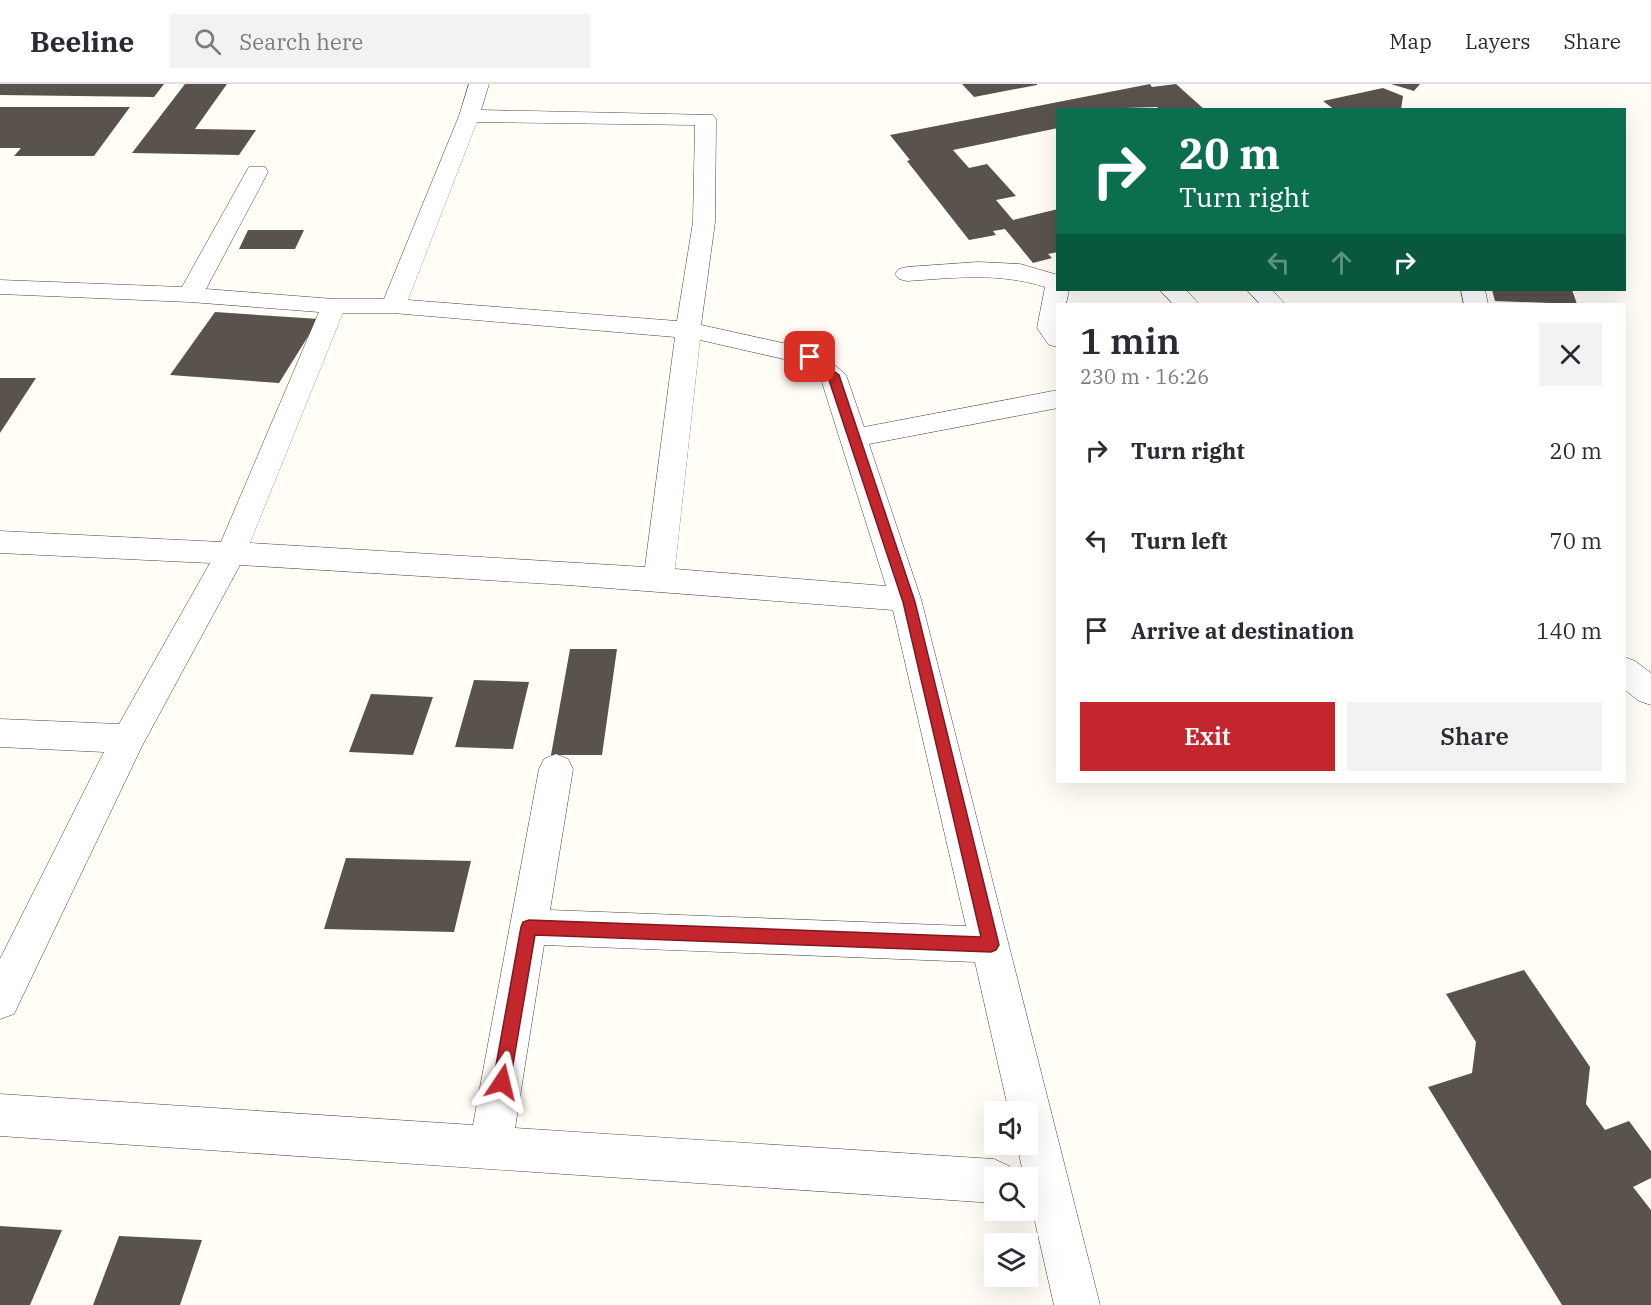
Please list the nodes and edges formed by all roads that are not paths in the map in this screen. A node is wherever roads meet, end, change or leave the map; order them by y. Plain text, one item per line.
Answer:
1 (479, 84) edge
2 (469, 116) junction
3 (257, 172) dead end
4 (907, 274) dead end
5 (1056, 282) edge
6 (0, 287) edge
7 (1056, 289) edge
8 (1173, 291) edge
9 (1260, 291) edge
10 (190, 295) junction
11 (1186, 303) edge
12 (1272, 303) edge
13 (334, 306) junction
14 (393, 306) junction
15 (688, 330) junction
16 (1056, 336) edge
17 (1056, 399) edge
18 (854, 438) junction
19 (0, 542) edge
20 (231, 553) junction
21 (659, 578) junction
22 (906, 598) junction
23 (1626, 672) edge
24 (1651, 692) edge
25 (0, 733) edge
26 (128, 739) junction
27 (556, 769) dead end
28 (529, 927) junction
29 (991, 945) junction
30 (0, 1000) edge
31 (0, 1115) edge
32 (490, 1148) junction
33 (1035, 1167) edge
34 (984, 1180) edge
35 (1038, 1184) edge
36 (1077, 1305) edge

1 - 2 street
2 - 14 street
2 - 15 street
3 - 10 street
4 - 5 street
6 - 10 street
7 - 16 street
8 - 11 street
9 - 12 street
10 - 13 street
13 - 14 street
13 - 20 street
14 - 15 street
15 - 18 street
15 - 21 street
17 - 18 street
18 - 22 street
19 - 20 street
20 - 21 street
20 - 26 street
21 - 22 street
22 - 29 street
23 - 24 street
25 - 26 street
26 - 30 street
27 - 28 street
28 - 29 street
28 - 32 street
29 - 33 street
31 - 32 street
32 - 34 street
35 - 36 street

